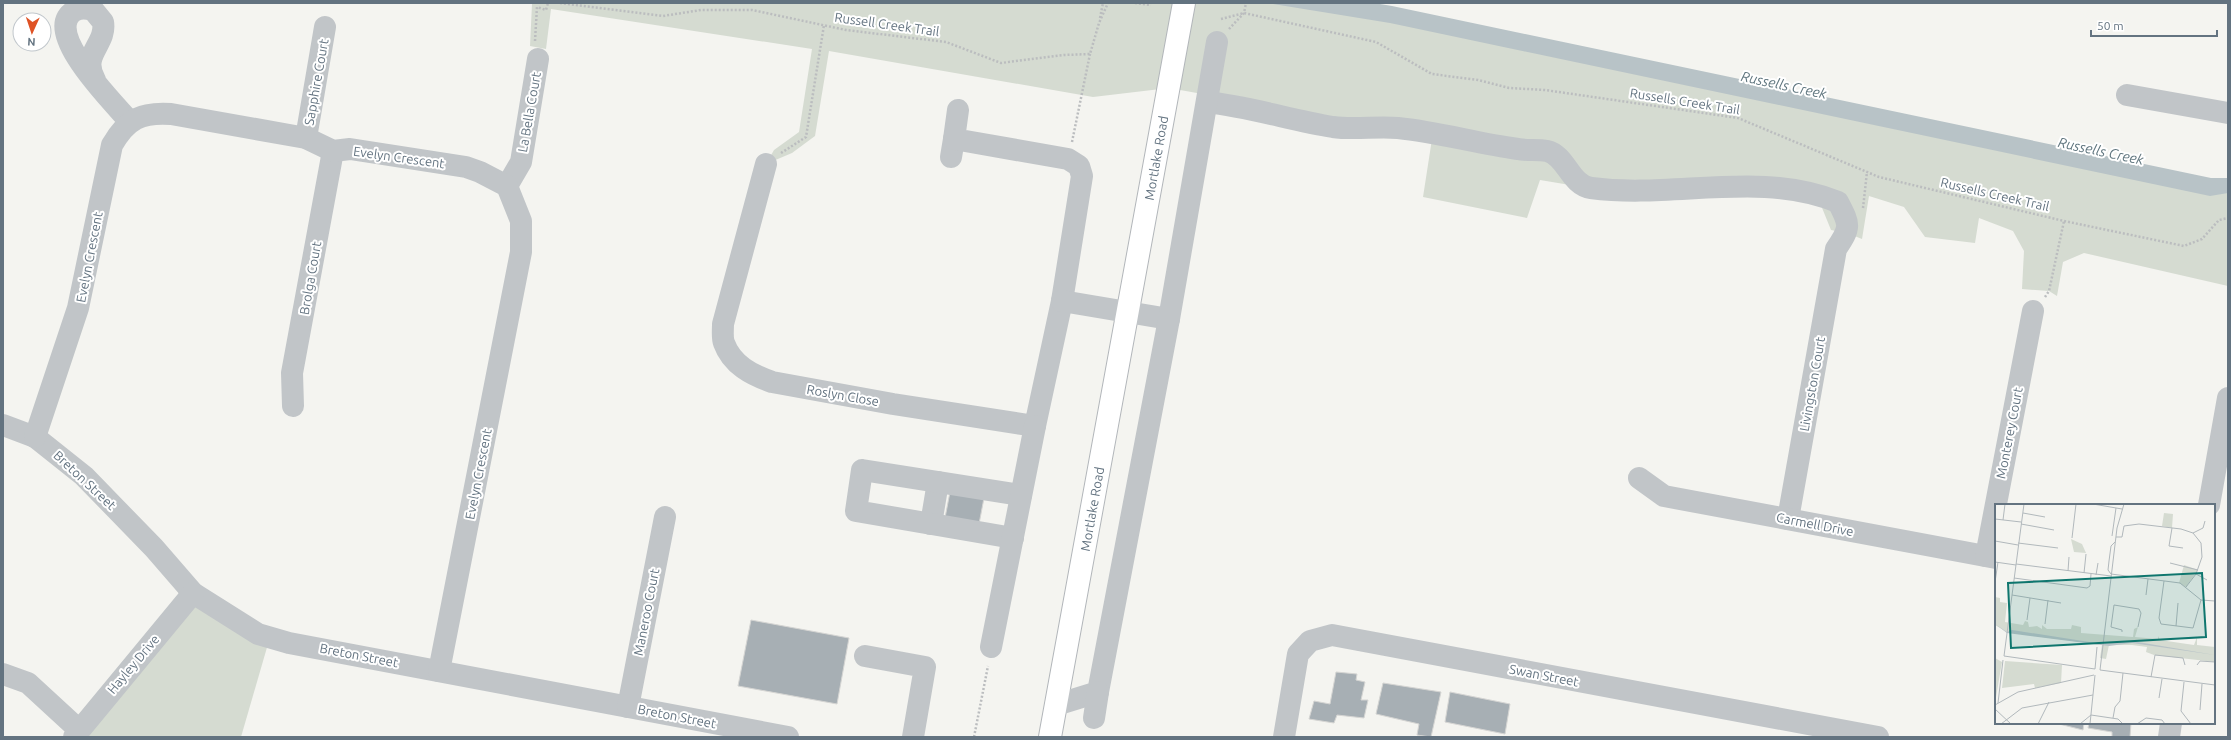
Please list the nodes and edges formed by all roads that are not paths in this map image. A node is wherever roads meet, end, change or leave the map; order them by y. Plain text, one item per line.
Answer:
1 (1184, 3) edge
2 (325, 27) dead end
3 (65, 34) junction
4 (102, 36) junction
5 (1217, 42) road end
6 (538, 59) road end
7 (95, 80) junction
8 (2127, 95) dead end
9 (1207, 102) junction
10 (958, 110) dead end
11 (2228, 113) edge
12 (130, 122) junction
13 (306, 138) junction
14 (333, 151) junction
15 (766, 164) road end
16 (507, 186) junction
17 (1062, 302) junction
18 (2033, 311) road end
19 (1128, 313) junction
20 (1169, 319) junction
21 (2228, 398) edge
22 (293, 406) dead end
23 (3, 425) edge
24 (1035, 426) junction
25 (35, 437) junction
26 (1639, 478) dead end
27 (938, 482) junction
28 (1021, 495) junction
29 (2000, 504) edge
30 (2209, 504) edge
31 (665, 516) dead end
32 (1788, 519) junction
33 (931, 524) junction
34 (1995, 534) edge
35 (1013, 538) junction
36 (1991, 557) edge
37 (193, 593) junction
38 (991, 647) road end
39 (865, 656) dead end
40 (439, 670) junction
41 (3, 674) edge
42 (1098, 692) junction
43 (1056, 705) junction
44 (628, 707) junction
45 (1094, 718) dead end
46 (2171, 724) edge
47 (76, 733) edge
48 (788, 737) edge
49 (913, 737) edge
50 (1050, 737) edge
51 (1284, 737) edge
52 (1878, 737) edge
53 (2168, 737) edge

1 - 19 main road, Mortlake Road
2 - 13 street, Sapphire Court
3 - 4 street
3 - 4 street
3 - 7 street
4 - 7 street
5 - 9 street
6 - 16 street, La Bella Court
7 - 12 street
8 - 11 street
9 - 20 street
9 - 32 street, Livingston Court
10 - 17 street
12 - 13 street, Evelyn Crescent
12 - 25 street, Evelyn Crescent
13 - 14 street, Evelyn Crescent
14 - 16 street, Evelyn Crescent
14 - 22 street, Brolga Court
15 - 24 street, Roslyn Close
16 - 40 street, Evelyn Crescent
17 - 19 street
17 - 24 street
18 - 29 street, Monterey Court
19 - 20 street
19 - 43 main road, Mortlake Road
20 - 42 street
21 - 30 street
23 - 25 street, Breton Street
24 - 28 street
25 - 37 street, Breton Street
26 - 32 street, Carmell Drive
27 - 28 street
27 - 33 street
27 - 33 street
28 - 35 street
31 - 44 street, Maneroo Court
32 - 36 street, Carmell Drive
33 - 35 street
34 - 36 street, Monterey Court
35 - 38 street
37 - 40 street, Breton Street
37 - 47 street, Hayley Drive
39 - 49 street
40 - 44 street, Breton Street
41 - 47 street
42 - 43 street
42 - 45 street
43 - 50 main road, Mortlake Road
44 - 48 street, Breton Street
46 - 53 street
51 - 52 street, Swan Street

